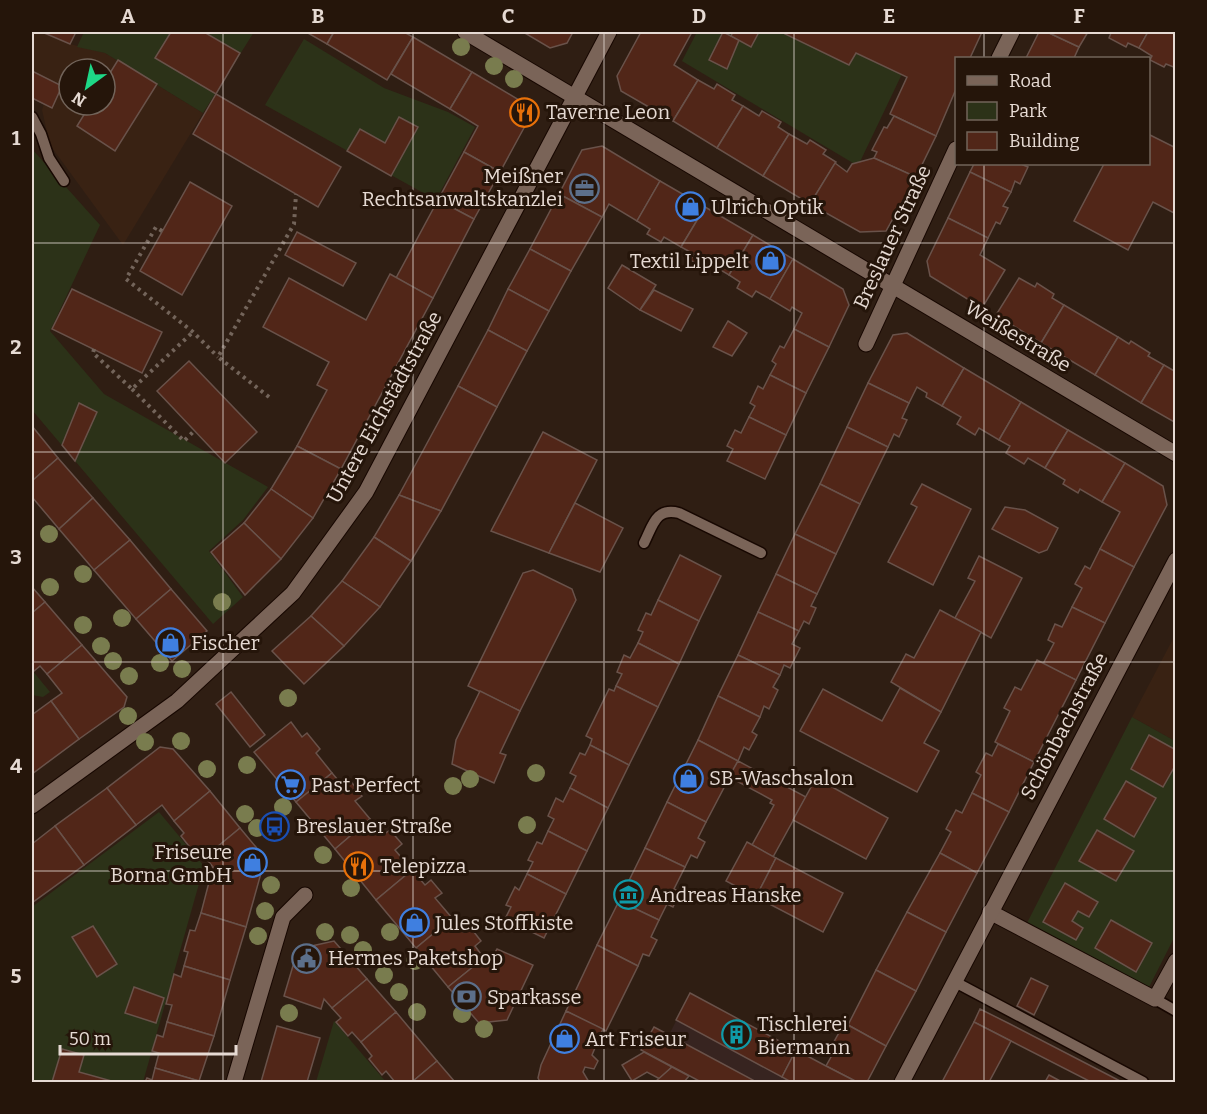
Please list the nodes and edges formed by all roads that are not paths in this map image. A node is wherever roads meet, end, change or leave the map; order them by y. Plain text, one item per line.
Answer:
1 (465, 32) edge
2 (609, 32) edge
3 (1012, 32) edge
4 (1000, 57) edge
5 (574, 98) junction
6 (32, 117) edge
7 (955, 153) edge
8 (64, 181) dead end
9 (892, 287) junction
10 (866, 344) dead end
11 (1176, 454) edge
12 (644, 543) dead end
13 (761, 553) dead end
14 (1176, 560) edge
15 (32, 806) edge
16 (305, 895) dead end
17 (990, 912) junction
18 (1176, 961) edge
19 (955, 982) junction
20 (1155, 999) junction
21 (1176, 1011) edge
22 (234, 1083) edge
23 (902, 1083) edge
24 (1143, 1083) edge

1 - 5 street, Weißestraße
2 - 5 street, Untere Eichstädtstraße
3 - 4 street
5 - 9 street, Weißestraße
5 - 15 street, Untere Eichstädtstraße
6 - 8 lane
7 - 9 street, Breslauer Straße
9 - 10 street, Breslauer Straße
9 - 11 street, Weißestraße
12 - 13 lane
14 - 17 street, Schönbachstraße
16 - 22 street
17 - 19 street, Schönbachstraße
17 - 20 street
18 - 20 street
19 - 23 street, Schönbachstraße
19 - 24 lane
20 - 21 lane

